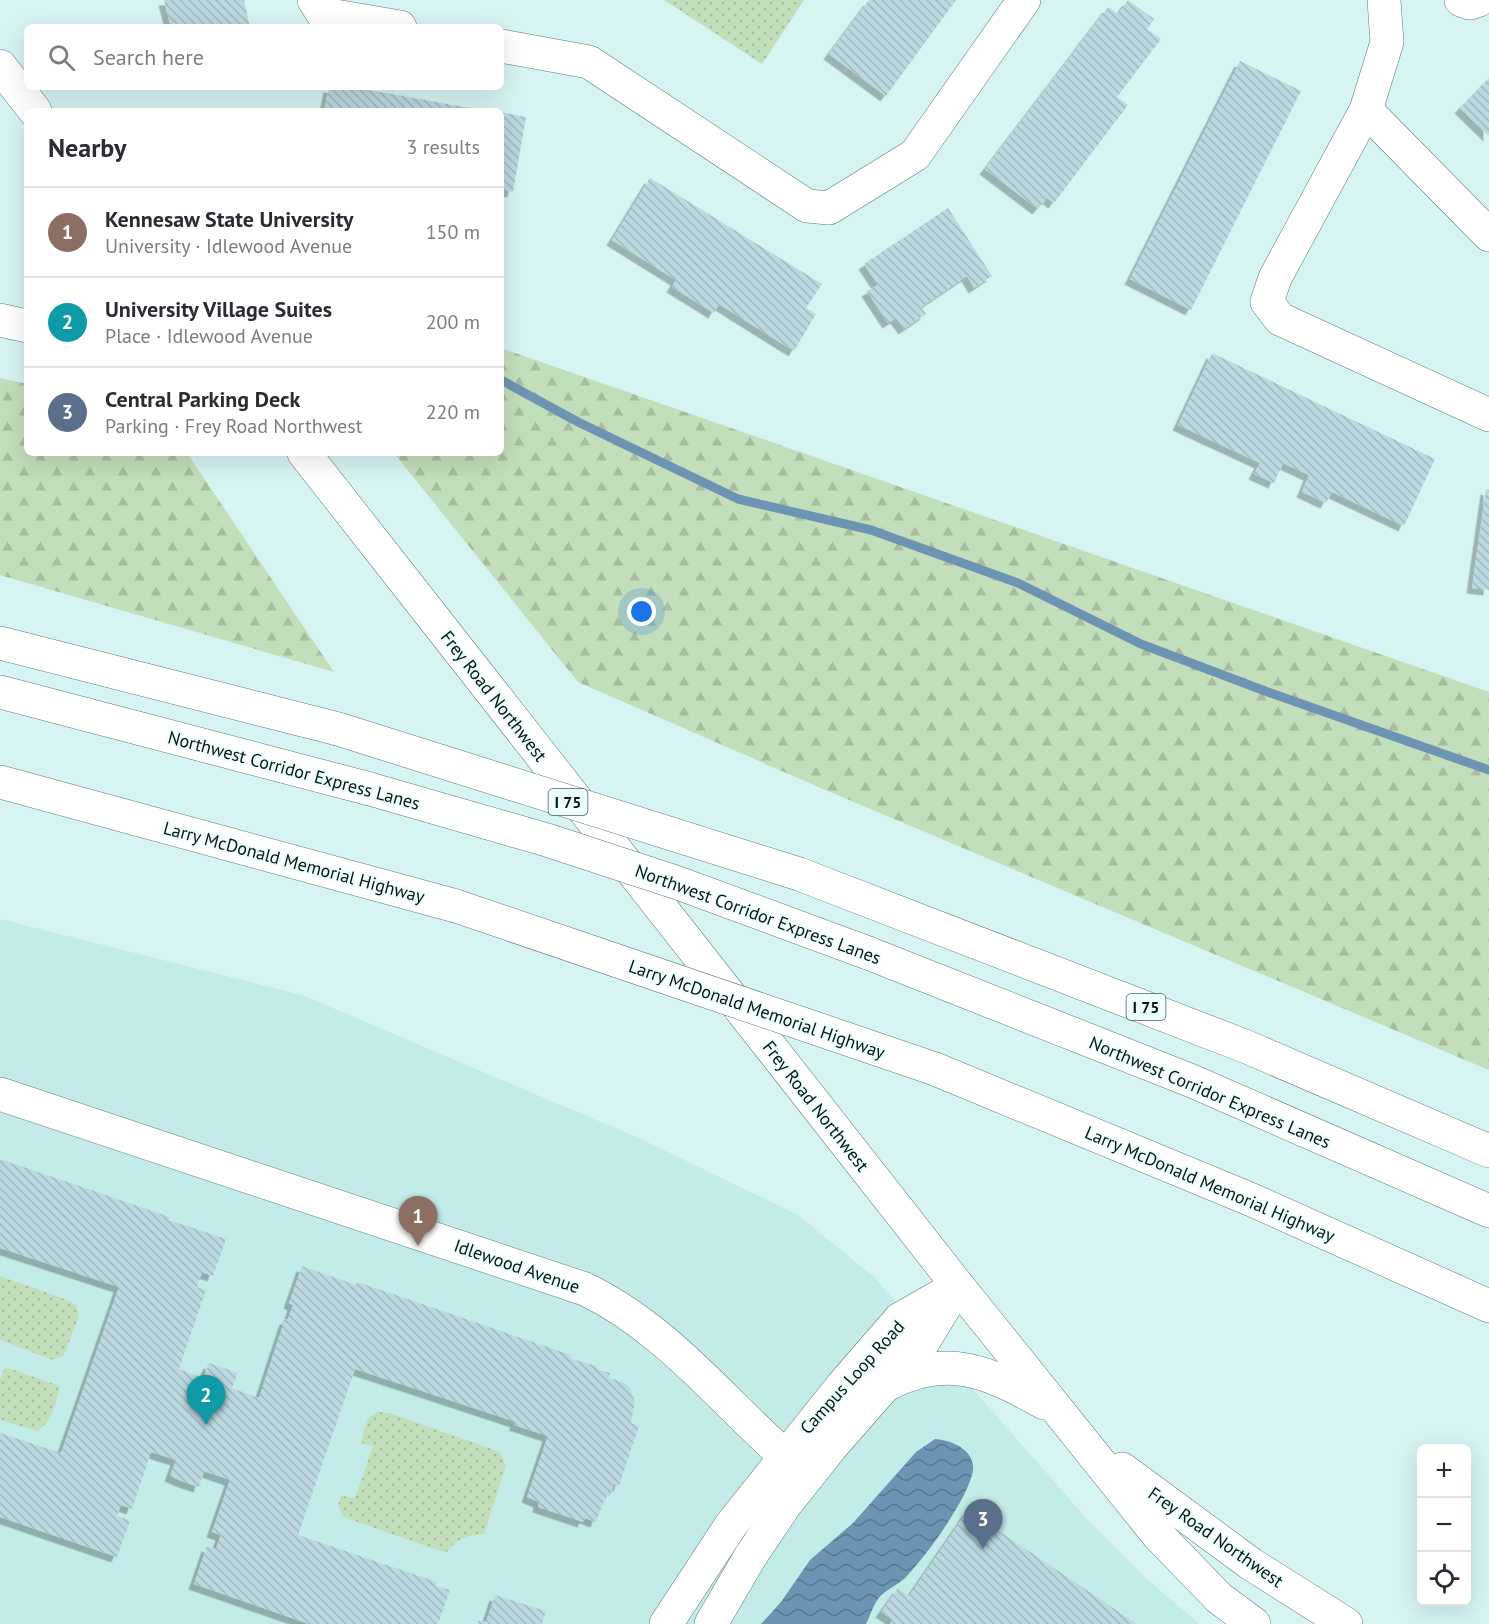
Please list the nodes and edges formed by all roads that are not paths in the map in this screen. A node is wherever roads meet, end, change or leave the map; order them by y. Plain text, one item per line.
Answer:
1 (314, 0) edge
2 (1024, 0) edge
3 (1384, 0) edge
4 (1461, 0) edge
5 (1479, 0) edge
6 (382, 24) edge
7 (504, 47) edge
8 (0, 66) edge
9 (33, 108) edge
10 (1366, 110) junction
11 (1489, 235) edge
12 (0, 320) edge
13 (24, 325) edge
14 (1489, 415) edge
15 (306, 456) edge
16 (0, 643) edge
17 (0, 692) edge
18 (0, 782) edge
19 (0, 1094) edge
20 (1489, 1151) edge
21 (1489, 1211) edge
22 (958, 1286) junction
23 (1489, 1306) edge
24 (886, 1385) junction
25 (1061, 1412) junction
26 (1089, 1445) junction
27 (795, 1466) junction
28 (666, 1624) edge
29 (711, 1624) edge
30 (1254, 1624) edge
31 (1346, 1624) edge

1 - 6 main road
2 - 7 main road
3 - 10 main road
4 - 5 main road
8 - 9 main road
10 - 11 main road
10 - 14 main road
12 - 13 main road
15 - 22 main road, Frey Road Northwest
16 - 20 main road, I 75, bridge
17 - 21 main road, Northwest Corridor Express Lanes, bridge
18 - 23 main road, Larry McDonald Memorial Highway, bridge
19 - 27 main road, Idlewood Avenue
22 - 24 main road, Campus Loop Road
22 - 25 main road, Frey Road Northwest
22 - 27 main road, Campus Loop Road
24 - 25 main road
24 - 27 main road, Campus Loop Road
25 - 26 main road, Frey Road Northwest
26 - 30 main road, Frey Road Northwest
26 - 31 main road, Frey Road Northwest
27 - 28 main road, Campus Loop Road
27 - 29 main road, Campus Loop Road

